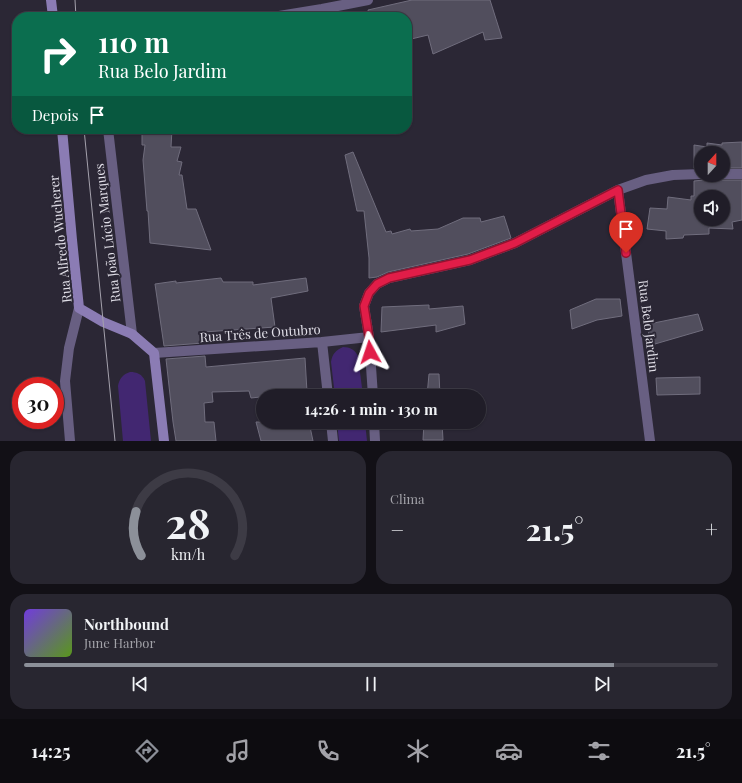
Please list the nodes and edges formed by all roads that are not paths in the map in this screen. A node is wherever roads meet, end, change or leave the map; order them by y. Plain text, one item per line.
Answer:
1 (51, 0) edge
2 (368, 0) edge
3 (52, 12) edge
4 (304, 12) edge
5 (62, 134) edge
6 (109, 134) edge
7 (694, 174) edge
8 (730, 174) edge
9 (742, 174) edge
10 (618, 190) junction
11 (79, 308) junction
12 (132, 334) junction
13 (369, 337) junction
14 (322, 342) junction
15 (154, 353) junction
16 (327, 389) edge
17 (372, 389) edge
18 (332, 429) edge
19 (374, 429) edge
20 (70, 441) edge
21 (164, 441) edge
22 (333, 441) edge
23 (375, 441) edge
24 (650, 441) edge

1 - 3 main road
2 - 4 street
5 - 11 main road, Rua Alfredo Wucherer
6 - 12 street, Rua João Lúcio Marques
7 - 10 street
8 - 9 street
10 - 13 street
10 - 24 street, Rua Belo Jardim
11 - 12 main road, Rua Alfredo Wucherer
11 - 20 street
12 - 15 main road, Rua Alfredo Wucherer
13 - 14 street, Rua Três de Outubro
13 - 17 street
14 - 15 street, Rua Três de Outubro
14 - 16 street
15 - 21 main road
18 - 22 street
19 - 23 street

